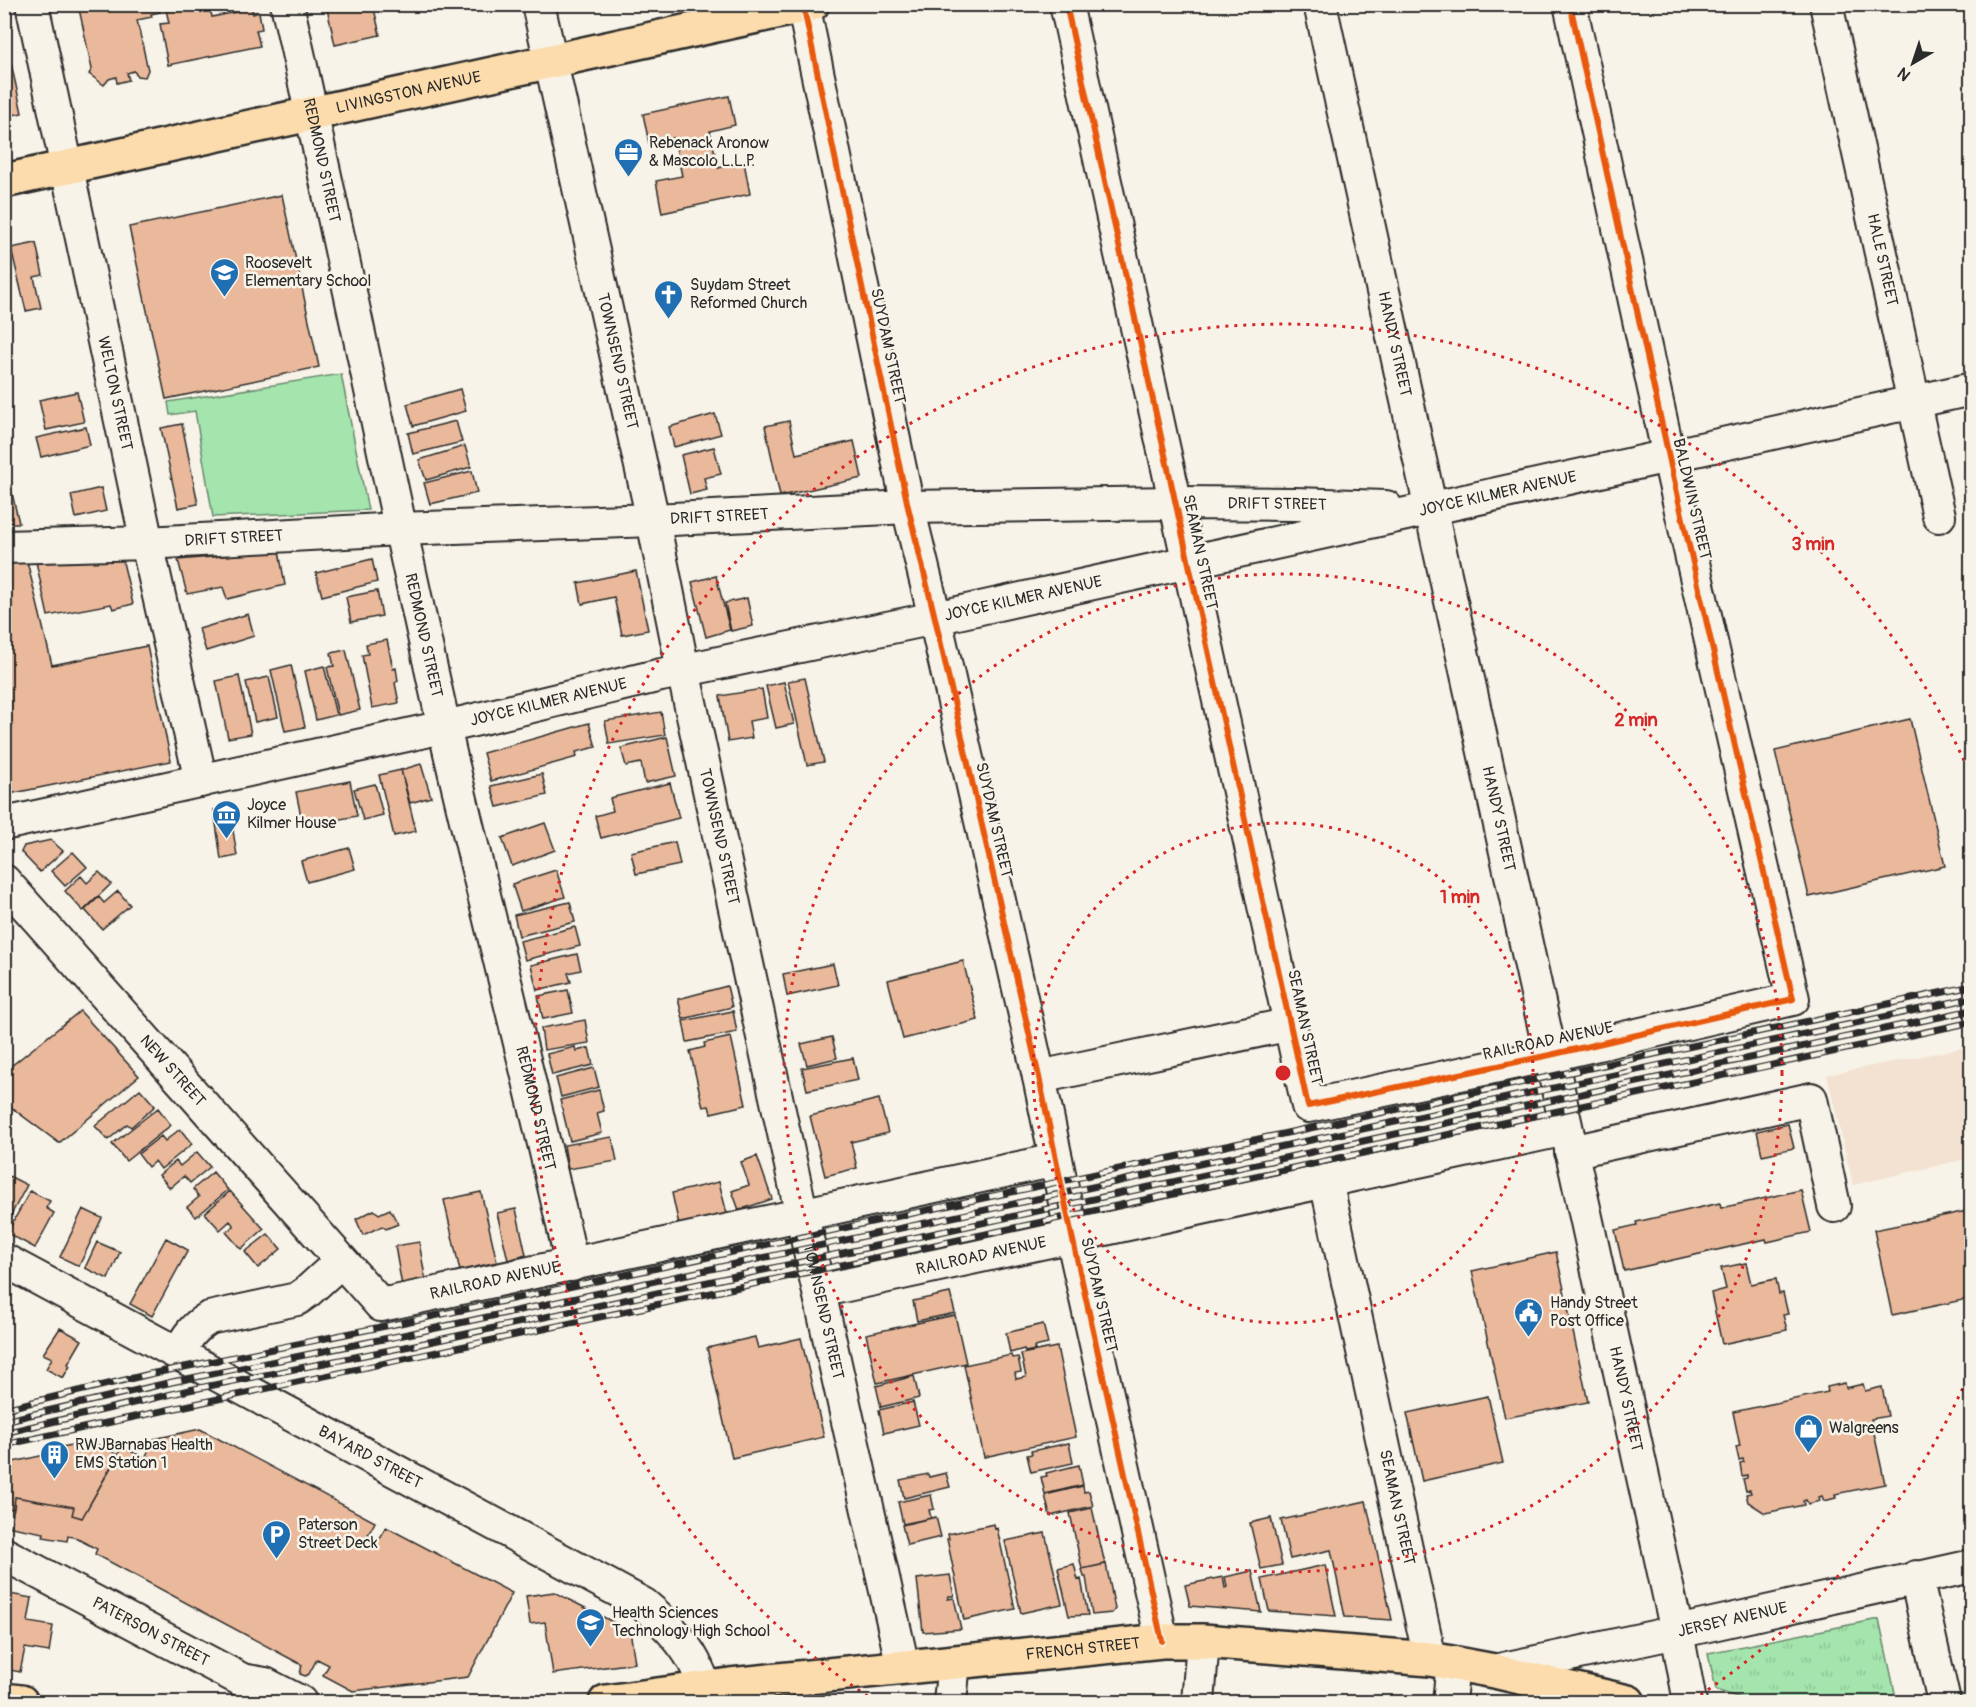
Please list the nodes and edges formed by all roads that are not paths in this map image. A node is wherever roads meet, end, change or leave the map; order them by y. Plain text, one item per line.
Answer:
1 (32, 4) edge
2 (287, 4) edge
3 (538, 4) edge
4 (1066, 4) edge
5 (1320, 4) edge
6 (1570, 4) edge
7 (1826, 4) edge
8 (806, 5) edge
9 (550, 62) junction
10 (311, 114) junction
11 (67, 167) junction
12 (4, 181) edge
13 (1971, 389) edge
14 (1913, 402) junction
15 (1669, 457) junction
16 (1176, 503) junction
17 (908, 507) junction
18 (1432, 509) junction
19 (1939, 516) dead end
20 (653, 520) junction
21 (399, 528) junction
22 (147, 543) junction
23 (4, 547) edge
24 (1188, 562) junction
25 (935, 618) junction
26 (683, 670) junction
27 (445, 727) junction
28 (201, 781) junction
29 (4, 824) edge
30 (4, 881) edge
31 (1793, 999) joint
32 (1291, 1024) junction
33 (1551, 1055) junction
34 (1039, 1077) junction
35 (1308, 1106) joint
36 (1568, 1140) junction
37 (1056, 1160) junction
38 (1326, 1181) junction
39 (1834, 1206) dead end
40 (802, 1216) junction
41 (1072, 1236) junction
42 (4, 1260) edge
43 (341, 1261) junction
44 (572, 1265) junction
45 (819, 1291) junction
46 (178, 1353) junction
47 (4, 1554) edge
48 (1971, 1566) edge
49 (1916, 1577) junction
50 (1677, 1632) junction
51 (1162, 1641) junction
52 (1203, 1641) junction
53 (1441, 1661) junction
54 (954, 1662) junction
55 (903, 1667) junction
56 (1494, 1671) junction
57 (241, 1691) edge
58 (705, 1695) edge
59 (4, 1700) edge
60 (21, 1702) edge
61 (300, 1702) edge
62 (606, 1702) edge
63 (951, 1702) edge
64 (1198, 1702) edge
65 (1449, 1702) edge
66 (1628, 1702) edge
67 (1690, 1702) edge
68 (1944, 1702) edge

1 - 11 street, WELTON STREET
2 - 10 street, REDMOND STREET
3 - 9 street, TOWNSEND STREET
4 - 16 street, SEAMAN STREET
5 - 18 street, HANDY STREET
6 - 15 street, BALDWIN STREET
7 - 14 street, HALE STREET
8 - 9 main road, LIVINGSTON AVENUE
8 - 17 street, SUYDAM STREET
9 - 10 main road, LIVINGSTON AVENUE
9 - 20 street, TOWNSEND STREET
10 - 11 main road, LIVINGSTON AVENUE
10 - 21 street, REDMOND STREET
11 - 12 main road, LIVINGSTON AVENUE
11 - 22 street, WELTON STREET
13 - 14 street, JOYCE KILMER AVENUE
14 - 15 street, JOYCE KILMER AVENUE
14 - 19 street, HALE STREET
15 - 18 street, JOYCE KILMER AVENUE
15 - 31 street, BALDWIN STREET
16 - 17 street, DRIFT STREET
16 - 18 street, DRIFT STREET
16 - 24 street, SEAMAN STREET
17 - 20 street, DRIFT STREET
17 - 25 street, SUYDAM STREET
18 - 24 street, JOYCE KILMER AVENUE
18 - 33 street, HANDY STREET
20 - 21 street, DRIFT STREET
20 - 26 street, TOWNSEND STREET
21 - 22 street, DRIFT STREET
21 - 27 street, REDMOND STREET
22 - 23 street, DRIFT STREET
22 - 28 street, WELTON STREET
24 - 25 street, JOYCE KILMER AVENUE
24 - 32 street, SEAMAN STREET
25 - 26 street, JOYCE KILMER AVENUE
25 - 34 street, SUYDAM STREET
26 - 27 street, JOYCE KILMER AVENUE
26 - 40 street, TOWNSEND STREET
27 - 28 street, JOYCE KILMER AVENUE
27 - 44 street, REDMOND STREET
28 - 29 street, JOYCE KILMER AVENUE
30 - 43 street, NEW STREET
31 - 33 street, RAILROAD AVENUE
32 - 34 street
32 - 35 street, SEAMAN STREET
33 - 35 street, RAILROAD AVENUE
33 - 36 street, HANDY STREET
34 - 37 street, SUYDAM STREET
36 - 38 street, RAILROAD AVENUE
36 - 39 street, RAILROAD AVENUE
36 - 50 street, HANDY STREET
37 - 40 street, RAILROAD AVENUE
37 - 41 street, SUYDAM STREET
38 - 41 street, RAILROAD AVENUE
38 - 53 street, SEAMAN STREET
40 - 44 street, RAILROAD AVENUE
40 - 45 street, TOWNSEND STREET
41 - 45 street, RAILROAD AVENUE
41 - 51 street, SUYDAM STREET
42 - 46 street, BAYARD STREET
43 - 44 street, RAILROAD AVENUE
43 - 46 street
45 - 55 street, TOWNSEND STREET
46 - 58 street, BAYARD STREET
47 - 57 street, PATERSON STREET
48 - 49 street, JERSEY AVENUE
49 - 50 street, JERSEY AVENUE
49 - 68 street
50 - 56 street, JERSEY AVENUE
50 - 67 street, HANDY STREET
51 - 52 main road, FRENCH STREET
51 - 54 main road, FRENCH STREET
52 - 53 main road, FRENCH STREET
52 - 64 street
53 - 56 main road, FRENCH STREET
53 - 65 street, SEAMAN STREET
54 - 55 main road, FRENCH STREET
54 - 63 street
55 - 58 main road, FRENCH STREET
56 - 66 main road, FRENCH STREET
57 - 61 street, PATERSON STREET
58 - 62 main road, FRENCH STREET
59 - 60 main road

